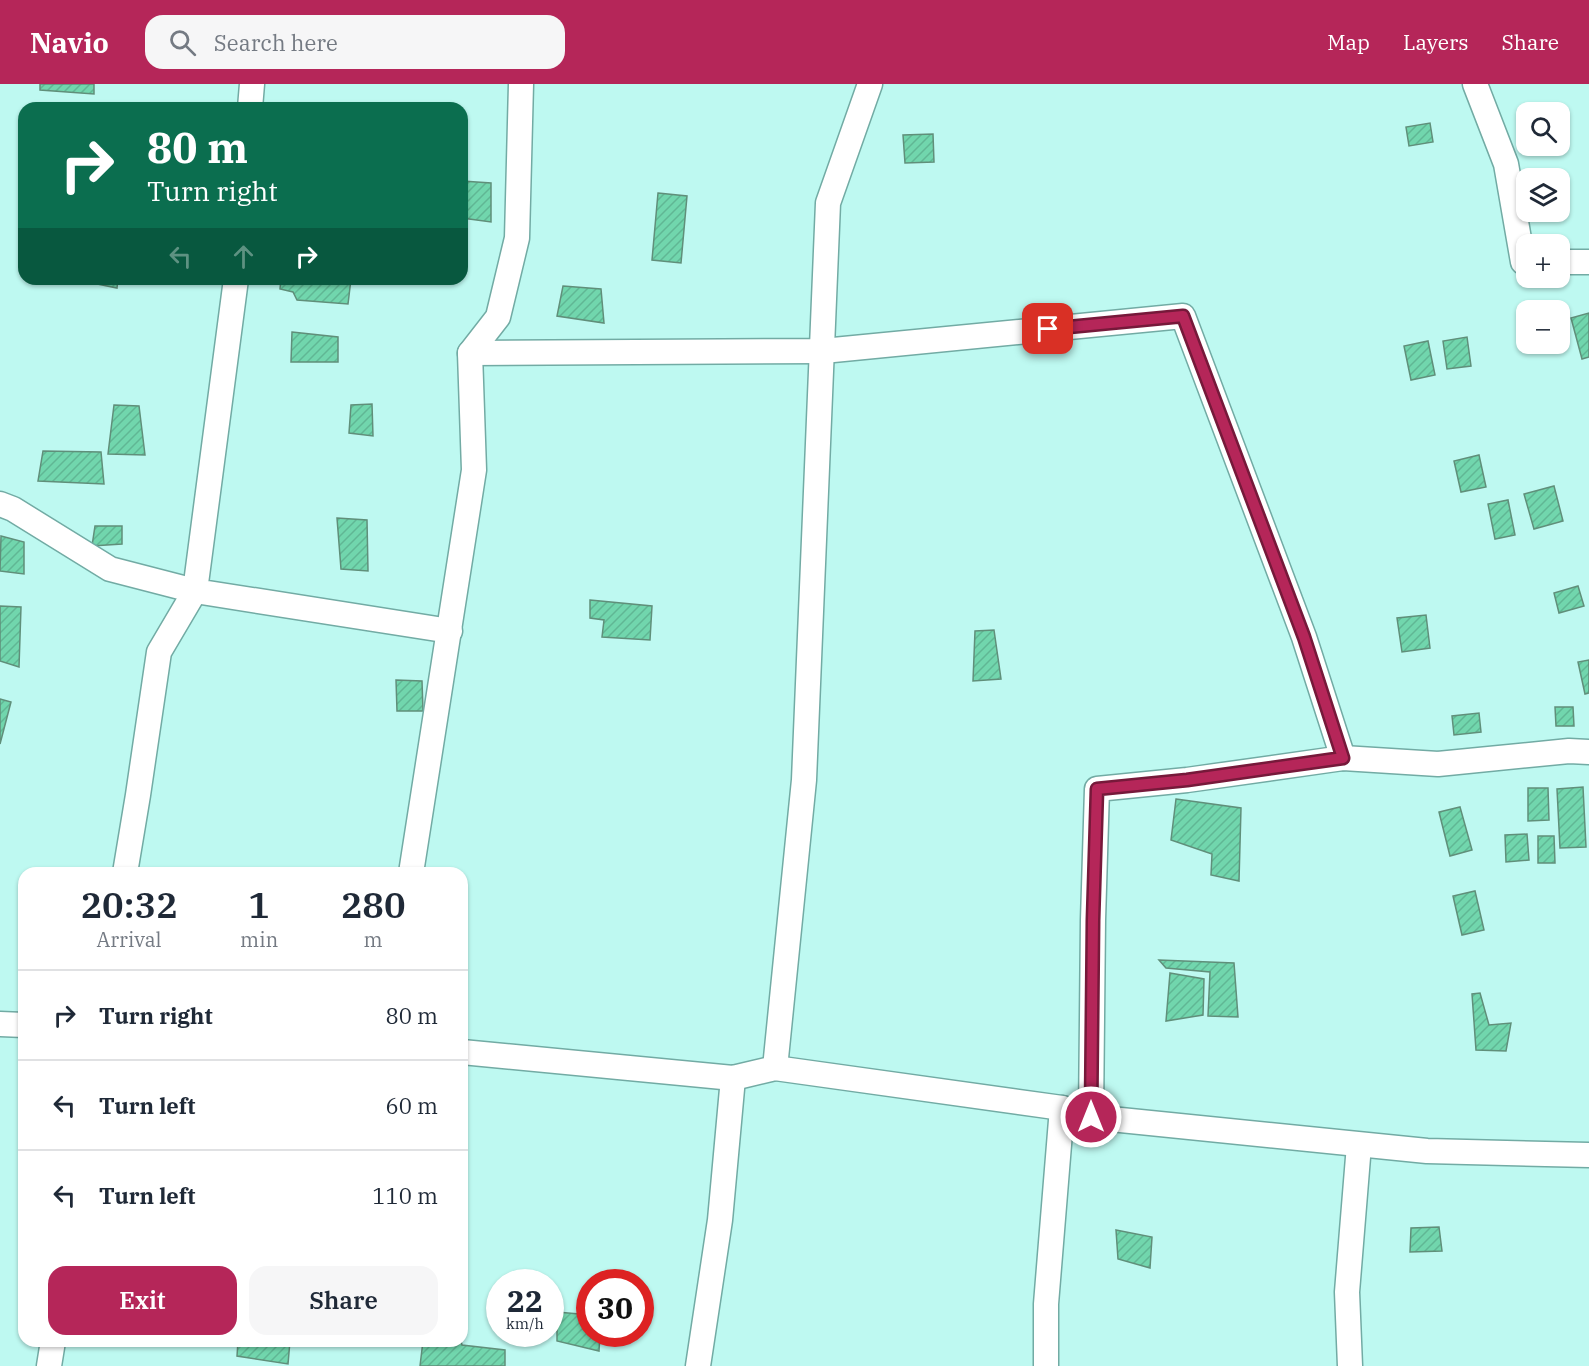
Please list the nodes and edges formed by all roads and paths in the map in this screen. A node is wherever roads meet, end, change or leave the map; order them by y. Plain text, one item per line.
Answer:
1 (252, 84) edge
2 (521, 84) edge
3 (870, 84) edge
4 (1475, 84) edge
5 (250, 102) edge
6 (1518, 234) edge
7 (1570, 262) edge
8 (1589, 262) edge
9 (235, 285) edge
10 (823, 351) junction
11 (470, 353) junction
12 (0, 504) edge
13 (195, 591) junction
14 (450, 631) junction
15 (1589, 752) edge
16 (1343, 758) junction
17 (126, 867) edge
18 (412, 867) edge
19 (0, 1024) edge
20 (18, 1025) edge
21 (468, 1053) edge
22 (775, 1068) junction
23 (733, 1077) junction
24 (1062, 1108) junction
25 (1091, 1117) junction
26 (1359, 1144) junction
27 (1589, 1155) edge
28 (52, 1347) edge
29 (49, 1366) edge
30 (698, 1366) edge
31 (1046, 1366) edge
32 (1350, 1366) edge

1 - 5 street
2 - 11 street
3 - 10 street
4 - 6 street
7 - 8 street
9 - 13 street
10 - 11 street
10 - 16 street
10 - 22 street
11 - 14 street
12 - 13 street
13 - 14 street
13 - 17 street
14 - 18 street
15 - 16 street
16 - 25 street
19 - 20 street
21 - 23 street
22 - 23 street
22 - 24 street
23 - 30 street
24 - 25 street
24 - 31 street
25 - 26 street
26 - 27 street
26 - 32 street
28 - 29 street

